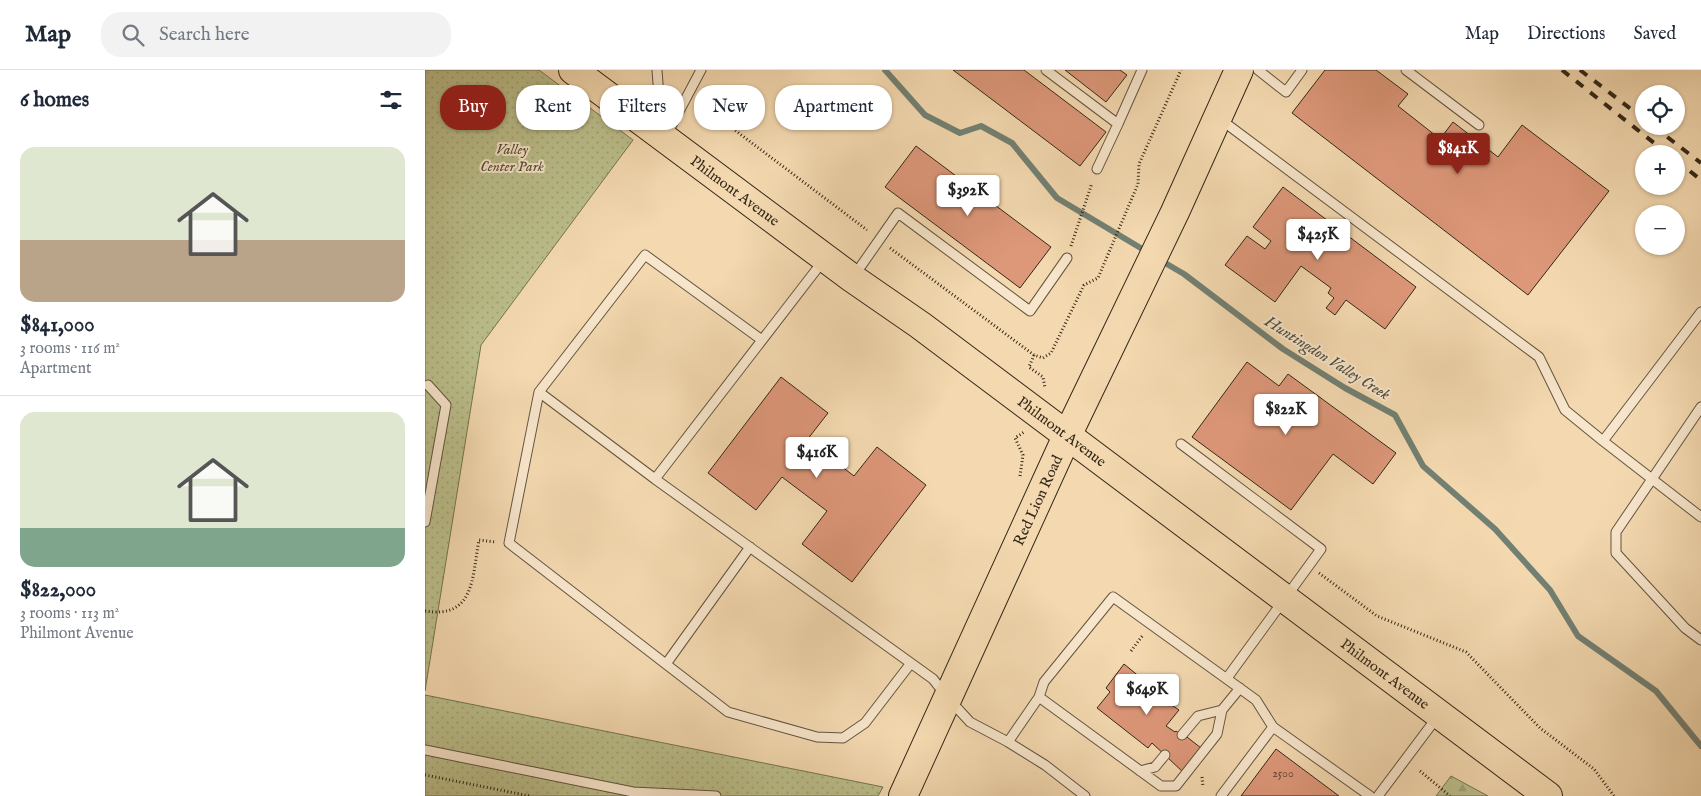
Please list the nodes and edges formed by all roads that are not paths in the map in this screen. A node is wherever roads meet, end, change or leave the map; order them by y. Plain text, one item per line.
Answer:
1 (573, 70) edge
2 (657, 70) edge
3 (701, 70) edge
4 (1046, 70) edge
5 (1142, 70) edge
6 (1239, 70) edge
7 (1258, 70) edge
8 (1301, 70) edge
9 (1406, 70) edge
10 (1218, 118) junction
11 (1118, 124) junction
12 (1479, 125) dead end
13 (659, 134) junction
14 (1097, 169) road end
15 (825, 257) junction
16 (1067, 258) road end
17 (852, 278) junction
18 (1701, 312) edge
19 (762, 340) junction
20 (428, 385) dead end
21 (539, 392) junction
22 (1701, 407) edge
23 (1067, 436) junction
24 (1603, 441) junction
25 (1181, 444) dead end
26 (655, 479) junction
27 (1653, 479) junction
28 (1701, 517) edge
29 (425, 522) edge
30 (750, 547) junction
31 (1285, 598) junction
32 (1701, 640) edge
33 (911, 663) junction
34 (665, 664) junction
35 (1227, 678) junction
36 (1240, 688) junction
37 (947, 697) junction
38 (1039, 697) junction
39 (1222, 710) junction
40 (1439, 714) junction
41 (1273, 727) junction
42 (1181, 736) dead end
43 (1008, 742) junction
44 (426, 750) edge
45 (1165, 755) dead end
46 (425, 760) edge
47 (1141, 771) junction
48 (907, 793) edge
49 (633, 794) edge
50 (716, 796) edge
51 (1085, 796) edge
52 (1221, 796) edge
53 (1370, 796) edge
54 (1378, 796) edge
55 (1548, 796) edge

1 - 13 main road, Philmont Avenue
2 - 13 lane
3 - 13 lane
4 - 11 lane
5 - 11 lane
6 - 10 main road, Red Lion Road
7 - 8 lane
9 - 12 lane
10 - 23 main road, Red Lion Road
10 - 24 lane
11 - 14 lane
13 - 15 main road, Philmont Avenue
15 - 17 main road, Philmont Avenue
15 - 19 lane
16 - 17 lane
17 - 23 main road, Philmont Avenue
18 - 24 lane
19 - 21 lane
19 - 26 lane
20 - 29 lane
21 - 26 lane
21 - 34 lane
22 - 27 lane
23 - 31 main road, Philmont Avenue
23 - 37 main road, Red Lion Road
24 - 27 lane
25 - 31 lane
26 - 30 lane
27 - 28 lane
27 - 32 lane
30 - 33 lane
30 - 34 lane
31 - 35 lane
31 - 40 main road, Philmont Avenue
33 - 34 lane
33 - 37 lane
35 - 36 lane
35 - 38 lane
36 - 39 lane
36 - 41 lane
37 - 43 lane
37 - 48 main road, Red Lion Road
38 - 43 lane
38 - 47 lane
39 - 42 lane
39 - 47 lane
40 - 54 lane
40 - 55 main road, Philmont Avenue
41 - 52 lane
41 - 53 lane
43 - 51 lane
44 - 46 lane
44 - 49 lane
45 - 47 lane
49 - 50 lane

